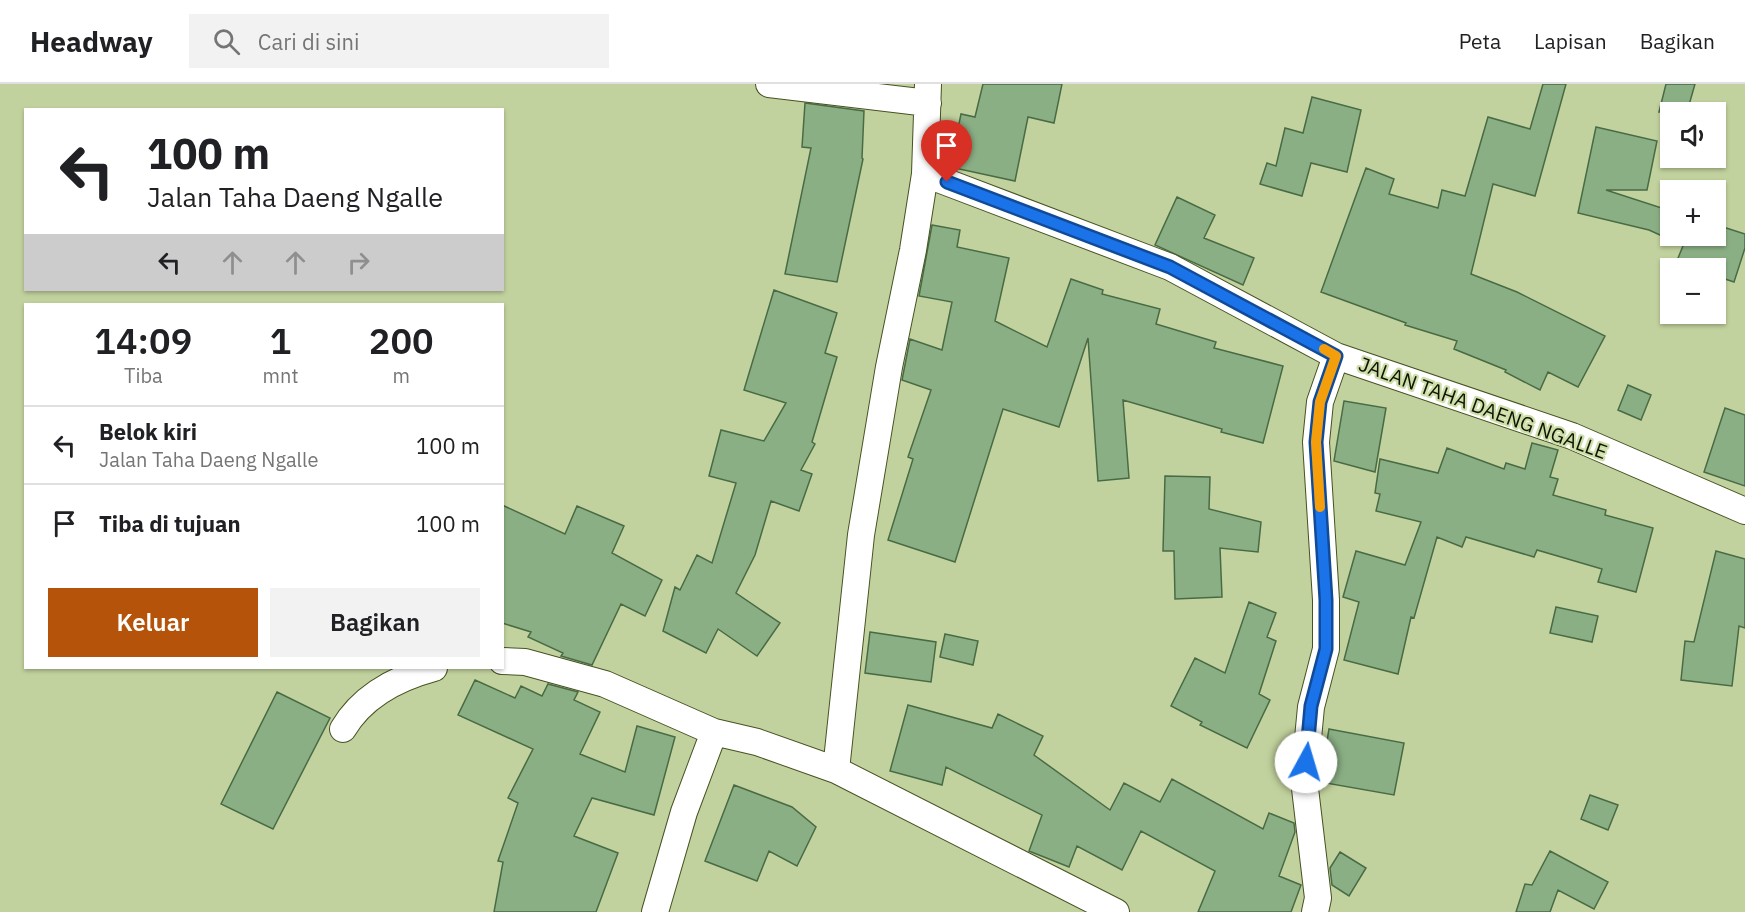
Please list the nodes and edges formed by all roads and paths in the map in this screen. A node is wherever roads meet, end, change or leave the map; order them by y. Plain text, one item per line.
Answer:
1 (769, 84) edge
2 (928, 94) edge
3 (925, 174) junction
4 (1336, 356) junction
5 (1745, 511) edge
6 (504, 661) edge
7 (431, 669) edge
8 (343, 729) dead end
9 (714, 732) junction
10 (836, 770) junction
11 (655, 912) edge
12 (1116, 912) edge
13 (1315, 912) edge

1 - 2 street
2 - 3 street
3 - 4 street, JALAN TAHA DAENG NGALLE
3 - 10 street
4 - 5 street, JALAN TAHA DAENG NGALLE
4 - 13 street
6 - 9 street
7 - 8 street
9 - 10 street
9 - 11 street
10 - 12 street

